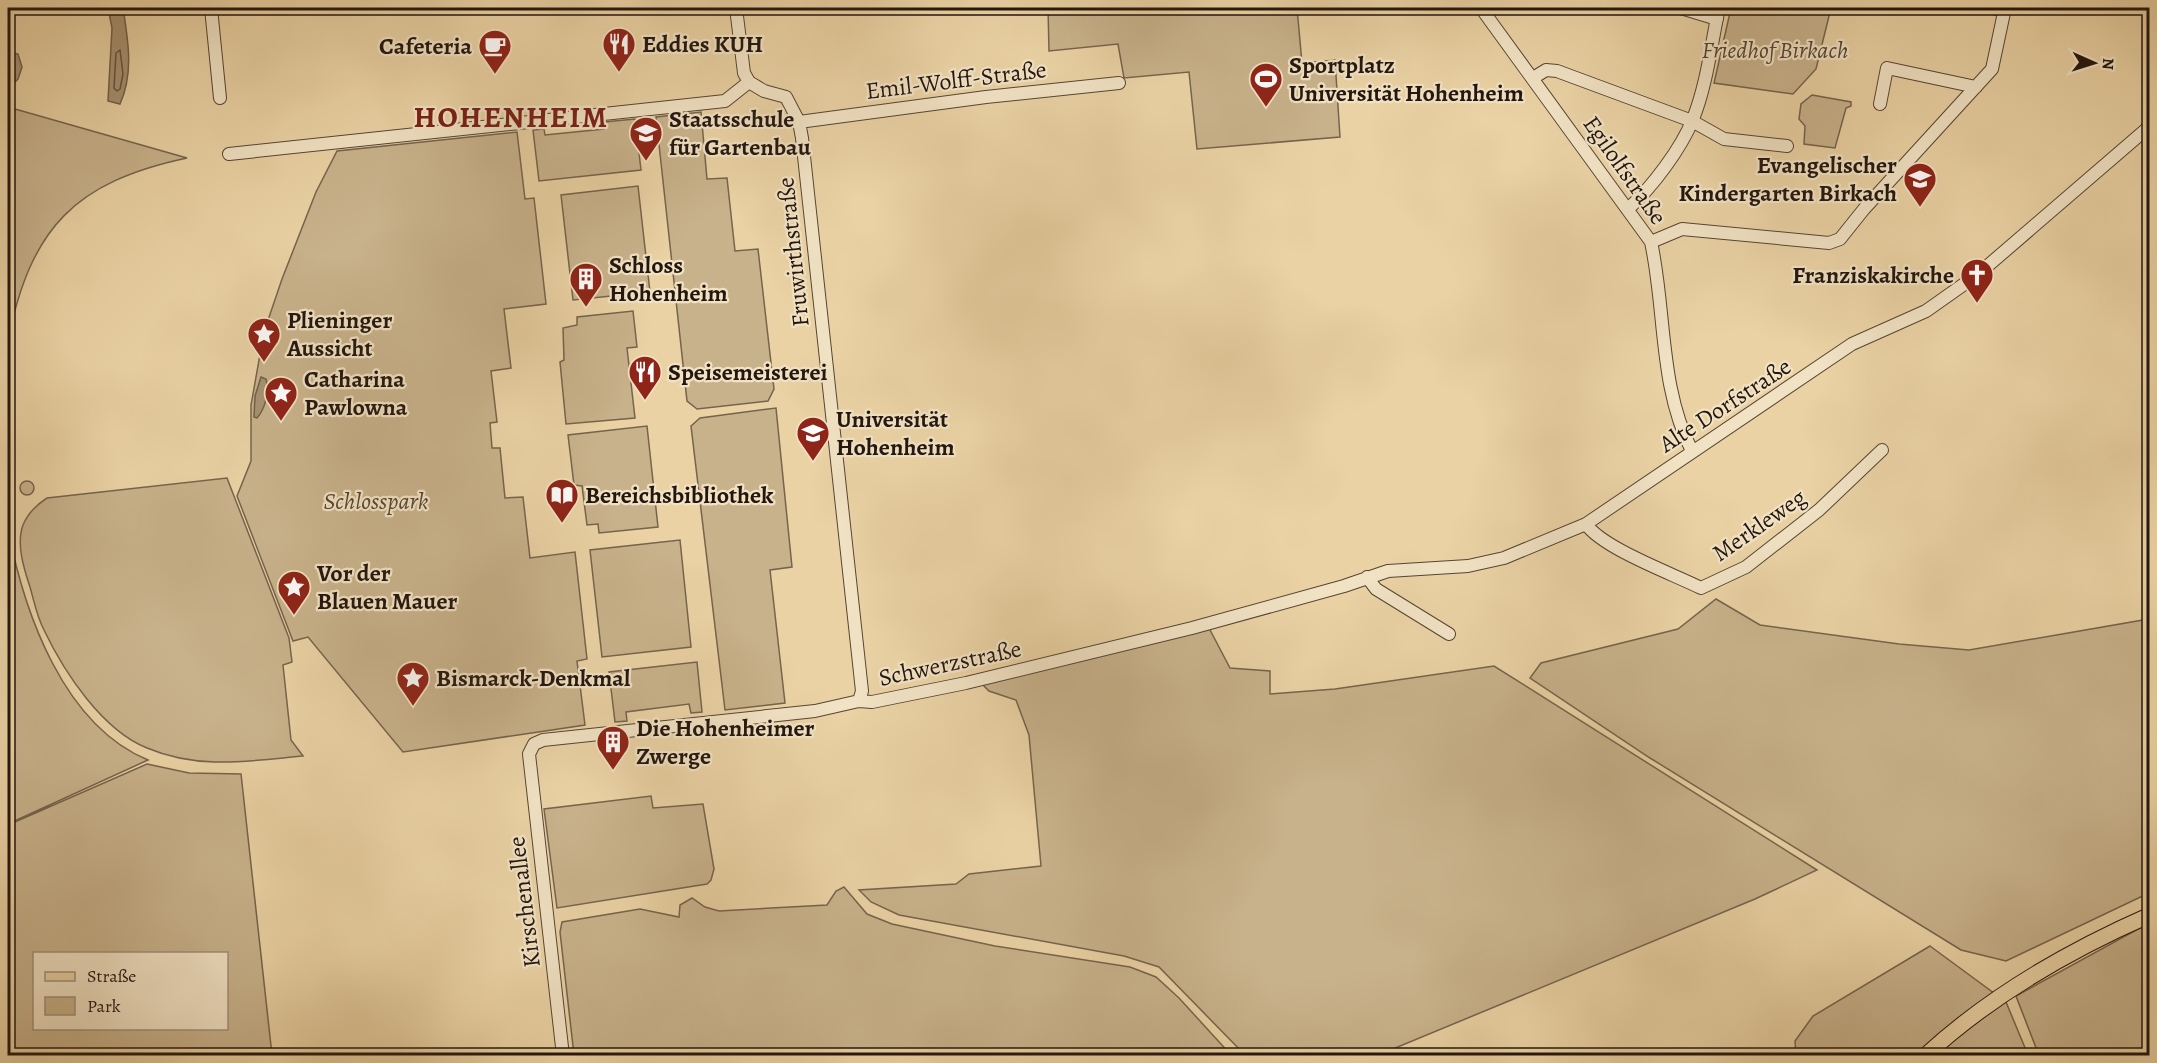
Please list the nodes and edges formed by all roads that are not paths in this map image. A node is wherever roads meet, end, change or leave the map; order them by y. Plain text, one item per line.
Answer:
1 (211, 8) edge
2 (736, 8) edge
3 (1481, 8) edge
4 (1682, 8) edge
5 (2001, 8) edge
6 (1718, 13) edge
7 (1533, 78) junction
8 (749, 82) junction
9 (1119, 83) dead end
10 (1976, 87) junction
11 (220, 98) dead end
12 (1880, 104) dead end
13 (1692, 121) junction
14 (799, 122) junction
15 (2150, 126) edge
16 (1787, 146) dead end
17 (229, 154) dead end
18 (1629, 208) junction
19 (1651, 242) junction
20 (1882, 450) dead end
21 (1692, 451) junction
22 (1586, 524) junction
23 (1367, 577) junction
24 (1449, 634) dead end
25 (859, 701) junction
26 (534, 744) joint
27 (2150, 915) edge
28 (563, 1056) edge
29 (1925, 1056) edge

1 - 11 street
2 - 8 street
3 - 7 street, Egilolfstraße
4 - 6 street
5 - 10 street
6 - 13 street
7 - 13 street
7 - 18 street, Egilolfstraße
8 - 14 street, Fruwirthstraße
8 - 17 street
9 - 14 street, Emil-Wolff-Straße
10 - 12 street
10 - 19 street
13 - 16 street
13 - 18 street
14 - 25 street, Fruwirthstraße
15 - 21 street, Alte Dorfstraße
18 - 19 street, Egilolfstraße
19 - 21 street, Egilolfstraße
20 - 22 street, Merkleweg
21 - 22 street, Alte Dorfstraße
22 - 23 street, Alte Dorfstraße
23 - 24 street
23 - 25 street, Schwerzstraße
25 - 26 street, Schwerzstraße
26 - 28 street, Kirschenallee
27 - 29 main road

